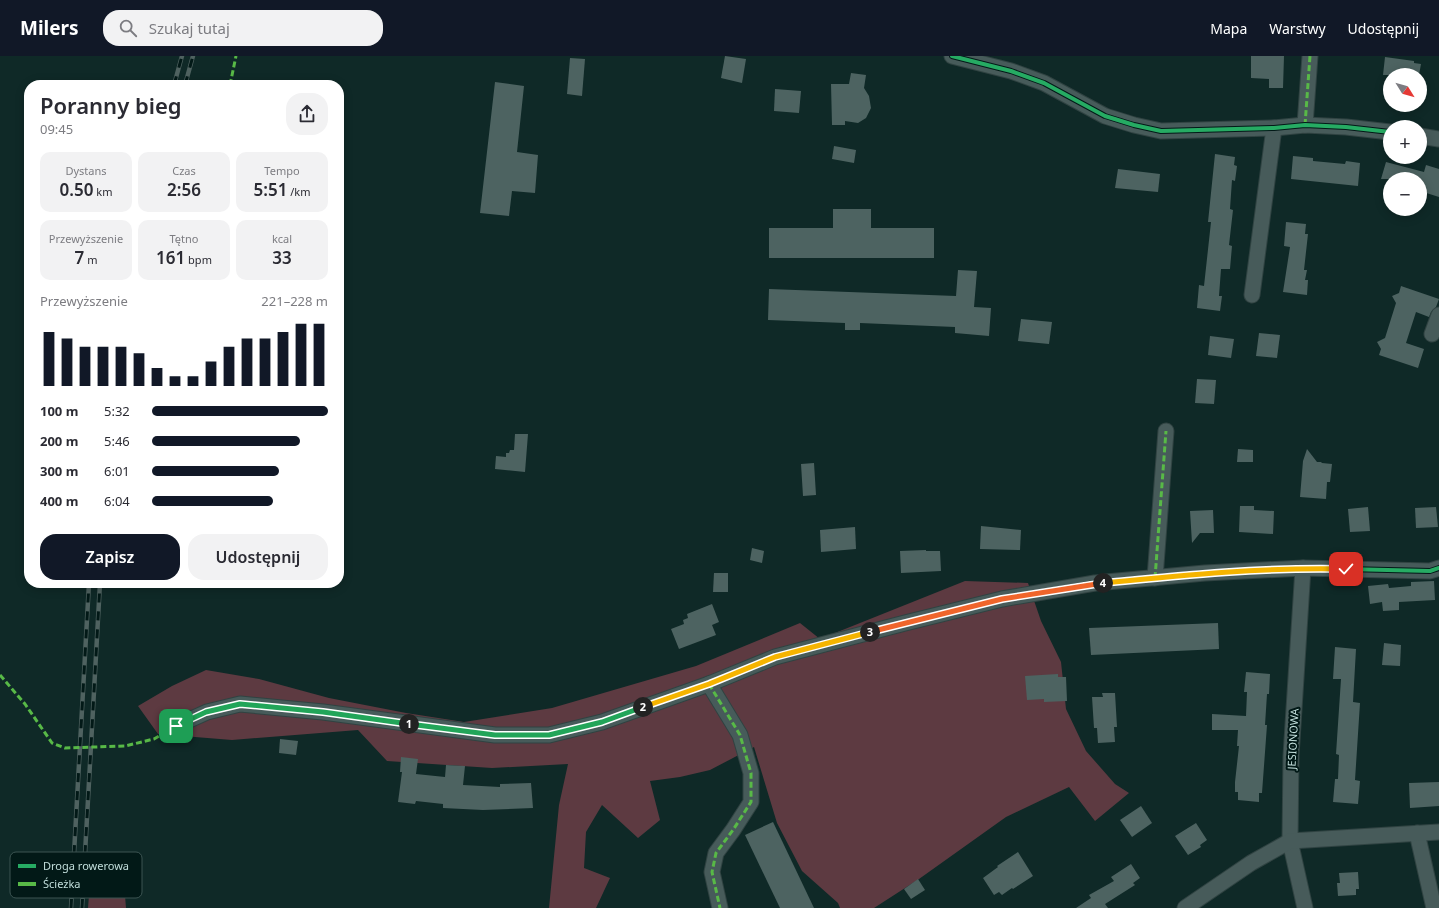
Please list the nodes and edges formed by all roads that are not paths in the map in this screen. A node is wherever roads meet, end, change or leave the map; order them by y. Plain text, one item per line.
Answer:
1 (952, 56) edge
2 (1310, 56) edge
3 (1305, 125) junction
4 (1274, 128) junction
5 (1383, 131) edge
6 (1427, 137) edge
7 (1439, 139) edge
8 (1252, 296) dead end
9 (1439, 315) edge
10 (1432, 334) dead end
11 (1166, 431) dead end
12 (1303, 568) junction
13 (1439, 568) edge
14 (1155, 578) junction
15 (709, 684) junction
16 (176, 726) dead end
17 (1439, 832) edge
18 (1417, 833) junction
19 (1290, 841) junction
20 (720, 908) edge
21 (1185, 908) edge
22 (1305, 908) edge
23 (1434, 908) edge

1 - 4 street
2 - 3 street
3 - 4 street
3 - 5 street
4 - 8 street
6 - 7 street
9 - 10 street
11 - 14 street
12 - 13 street
12 - 14 street
12 - 19 street, JESIONOWA
14 - 15 street
15 - 16 street
15 - 20 street
17 - 18 street
18 - 19 street
18 - 23 street
19 - 21 street
19 - 22 street, JESIONOWA

